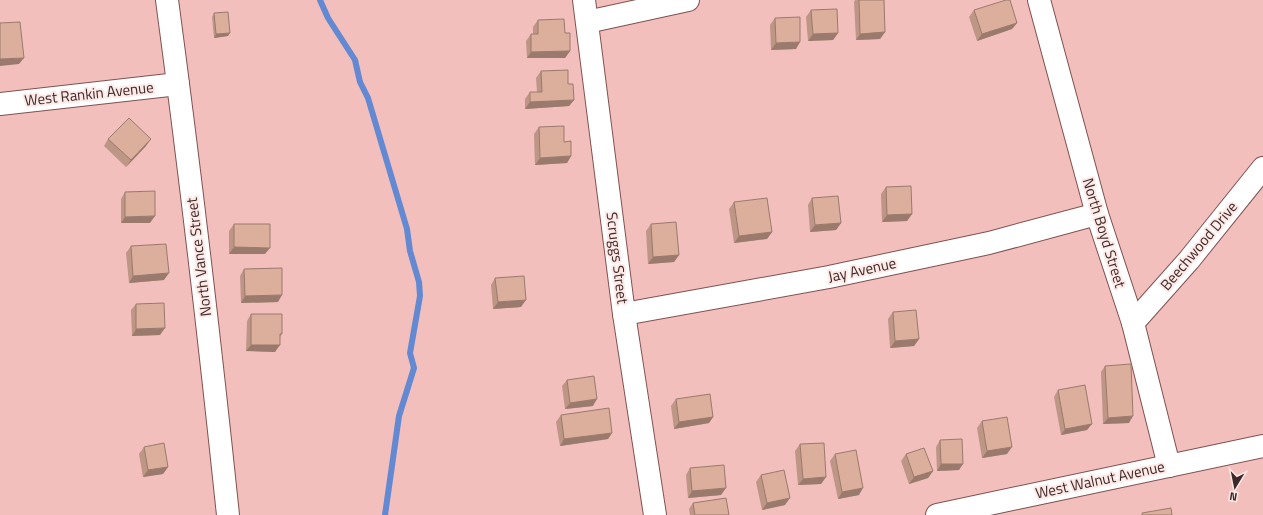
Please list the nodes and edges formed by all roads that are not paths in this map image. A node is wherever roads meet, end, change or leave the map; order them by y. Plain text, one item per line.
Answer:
1 (167, 0) edge
2 (584, 0) edge
3 (688, 0) edge
4 (1039, 0) edge
5 (587, 22) junction
6 (178, 84) junction
7 (0, 104) edge
8 (1263, 168) edge
9 (1097, 214) junction
10 (624, 314) junction
11 (1133, 322) junction
12 (1263, 446) edge
13 (1169, 466) junction
14 (959, 513) edge
15 (228, 515) edge
16 (655, 515) edge
17 (937, 515) edge

1 - 6 street, North Vance Street
2 - 5 street, Scruggs Street
3 - 5 street
4 - 9 street, North Boyd Street
5 - 10 street, Scruggs Street
6 - 7 street, West Rankin Avenue
6 - 15 street, North Vance Street
8 - 11 street, Beechwood Drive
9 - 10 street, Jay Avenue
9 - 11 street, North Boyd Street
10 - 16 street, Scruggs Street
11 - 13 street, North Boyd Street
12 - 13 street, West Walnut Avenue
13 - 14 street, West Walnut Avenue
14 - 17 street, West Walnut Avenue

